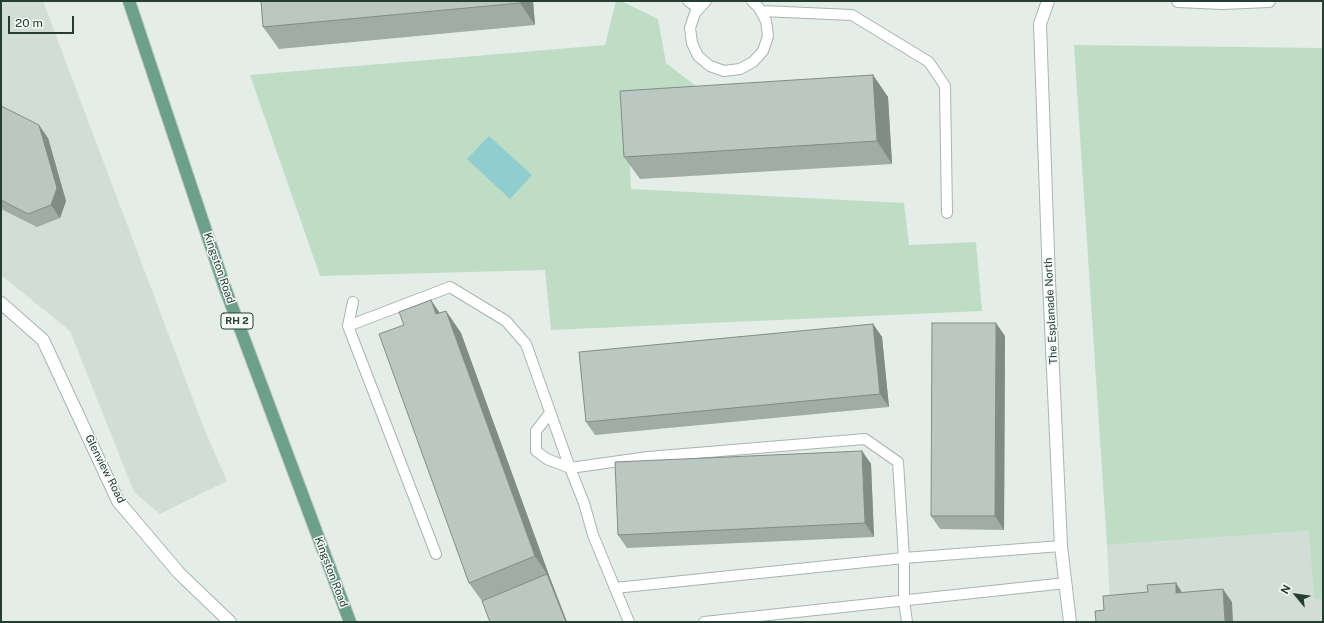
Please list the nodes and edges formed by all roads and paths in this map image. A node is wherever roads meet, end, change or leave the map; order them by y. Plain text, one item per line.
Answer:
1 (129, 1) edge
2 (133, 1) edge
3 (688, 1) edge
4 (706, 1) edge
5 (752, 1) edge
6 (1048, 1) edge
7 (1178, 1) edge
8 (1269, 1) edge
9 (698, 8) junction
10 (762, 11) junction
11 (135, 16) junction
12 (947, 213) dead end
13 (354, 302) dead end
14 (1, 303) edge
15 (348, 326) junction
16 (550, 413) junction
17 (570, 468) junction
18 (1061, 546) junction
19 (436, 554) dead end
20 (904, 558) junction
21 (1066, 583) junction
22 (615, 588) junction
23 (904, 600) junction
24 (230, 622) edge
25 (350, 622) edge
26 (629, 622) edge
27 (704, 622) edge
28 (907, 622) edge
29 (1070, 622) edge

1 - 11 main road, Kingston Road / RH 2
2 - 11 main road
3 - 9 lane
4 - 9 lane
5 - 10 lane
6 - 18 street, The Esplanade North
7 - 8 street
9 - 10 lane
10 - 12 lane
11 - 25 main road, Kingston Road / RH 2
13 - 15 lane
14 - 24 street, Glenview Road
15 - 16 lane
15 - 19 lane
16 - 17 lane
16 - 17 lane
17 - 20 lane
17 - 22 lane
18 - 20 lane
18 - 21 street, The Esplanade North
20 - 22 lane
20 - 23 lane
21 - 23 lane
21 - 29 street, The Esplanade North
22 - 26 lane
23 - 27 lane
23 - 28 lane

